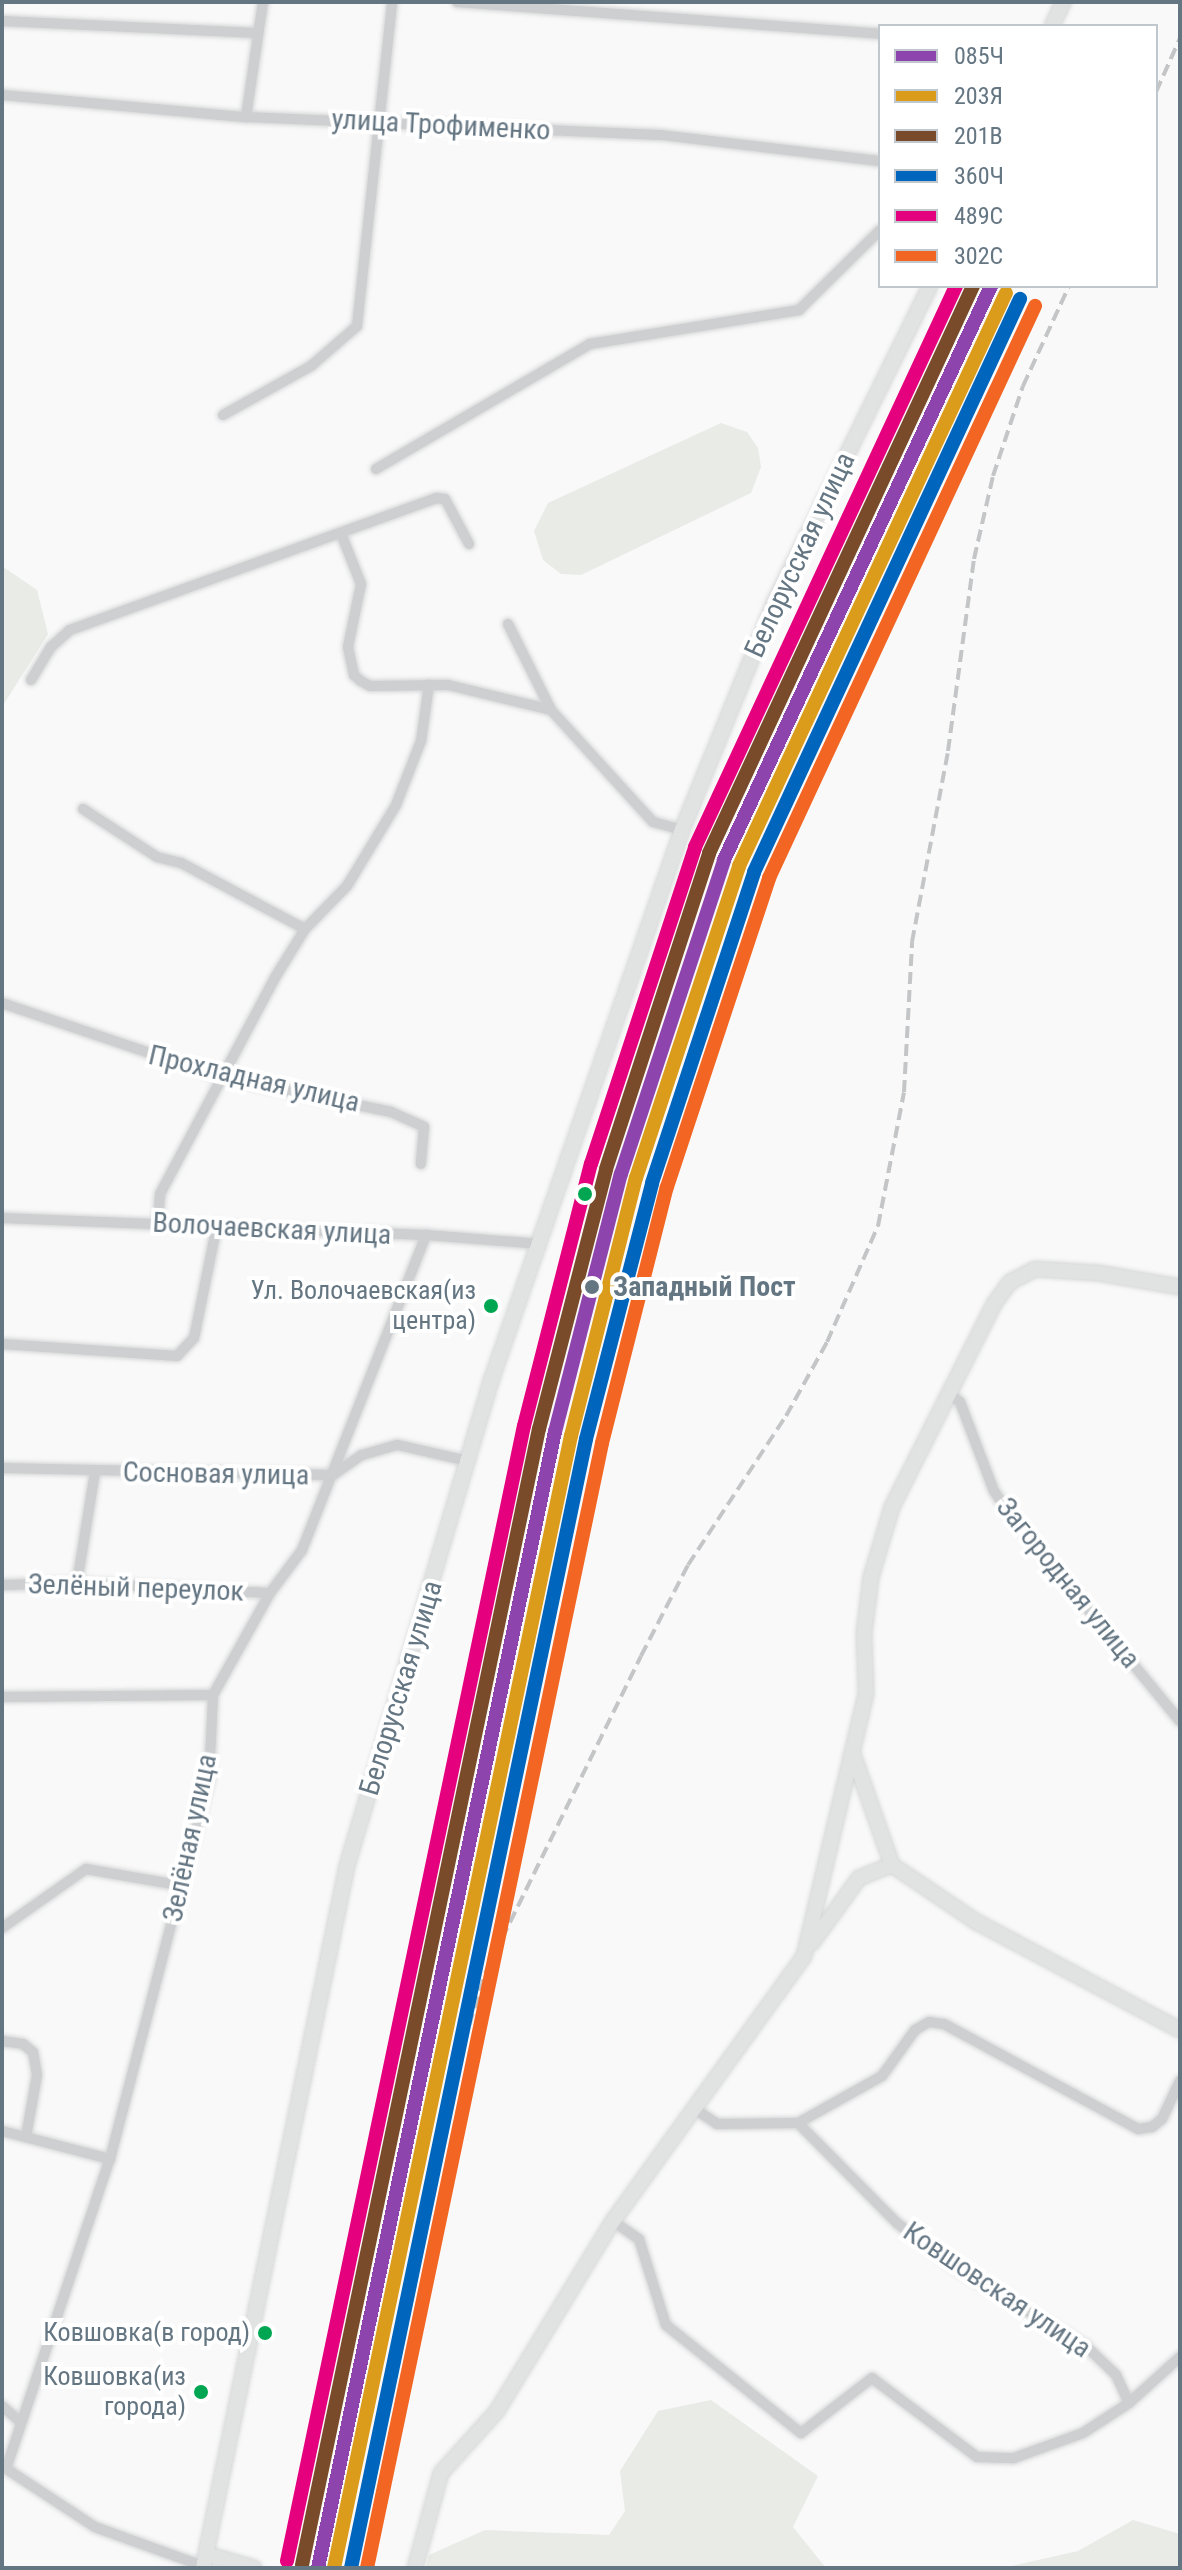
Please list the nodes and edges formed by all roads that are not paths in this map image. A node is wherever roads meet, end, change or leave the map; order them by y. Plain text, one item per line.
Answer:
1 (263, 2) edge
2 (392, 2) edge
3 (457, 2) edge
4 (1063, 2) edge
5 (2, 21) edge
6 (1053, 24) edge
7 (257, 33) junction
8 (878, 34) edge
9 (2, 95) edge
10 (246, 117) junction
11 (381, 122) junction
12 (878, 161) edge
13 (878, 232) edge
14 (929, 288) edge
15 (223, 415) dead end
16 (376, 469) dead end
17 (342, 536) junction
18 (469, 544) dead end
19 (508, 624) dead end
20 (31, 680) dead end
21 (429, 685) junction
22 (551, 710) junction
23 (83, 809) dead end
24 (682, 830) junction
25 (305, 929) junction
26 (2, 1003) edge
27 (221, 1077) junction
28 (421, 1164) dead end
29 (2, 1218) edge
30 (158, 1223) junction
31 (217, 1225) junction
32 (426, 1235) junction
33 (541, 1244) junction
34 (1180, 1287) edge
35 (2, 1344) edge
36 (951, 1395) junction
37 (468, 1461) junction
38 (2, 1468) edge
39 (95, 1472) junction
40 (333, 1475) junction
41 (77, 1583) junction
42 (2, 1585) edge
43 (270, 1593) junction
44 (213, 1695) junction
45 (2, 1697) edge
46 (1180, 1721) edge
47 (854, 1757) junction
48 (892, 1865) junction
49 (183, 1886) junction
50 (2, 1928) edge
51 (804, 1956) junction
52 (1180, 2030) edge
53 (2, 2041) edge
54 (1180, 2081) edge
55 (695, 2109) junction
56 (798, 2123) junction
57 (2, 2131) edge
58 (26, 2137) junction
59 (110, 2159) junction
60 (613, 2221) junction
61 (1180, 2357) edge
62 (1129, 2403) junction
63 (2, 2406) edge
64 (19, 2421) junction
65 (4, 2466) edge
66 (204, 2563) edge
67 (254, 2568) edge
68 (415, 2568) edge

1 - 7 street
2 - 11 street
3 - 8 street
4 - 6 main road
5 - 7 street
7 - 10 street
9 - 10 street, улица Трофименко
10 - 11 street, улица Трофименко
11 - 12 street, улица Трофименко
11 - 15 street
13 - 16 street
14 - 24 main road, Белорусская улица
17 - 18 street
17 - 20 street
17 - 21 street
19 - 22 street
21 - 22 street
21 - 25 street
22 - 24 street
23 - 25 street
24 - 33 main road, Белорусская улица
25 - 27 street
26 - 27 street, Прохладная улица
27 - 28 street, Прохладная улица
27 - 30 street
29 - 30 street, Волочаевская улица
30 - 31 street, Волочаевская улица
31 - 32 street, Волочаевская улица
31 - 35 street
32 - 33 street, Волочаевская улица
32 - 40 street, Зелёная улица
33 - 37 main road, Белорусская улица
34 - 36 main road
36 - 46 street, Загородная улица
36 - 47 main road
37 - 40 street, Сосновая улица
37 - 66 main road, Белорусская улица
38 - 39 street, Сосновая улица
39 - 40 street, Сосновая улица
39 - 41 street
40 - 43 street, Зелёная улица
41 - 42 street, Зелёный переулок
41 - 43 street, Зелёный переулок
43 - 44 street, Зелёная улица
44 - 45 street
44 - 49 street, Зелёная улица
47 - 48 main road
47 - 51 main road
48 - 51 main road
48 - 52 main road
49 - 50 street
49 - 59 street, Зелёная улица
51 - 55 main road
53 - 58 street
54 - 56 street
55 - 56 street
55 - 60 main road
56 - 62 street, Ковшовская улица
57 - 58 street
58 - 59 street
59 - 64 street, Зелёная улица
60 - 62 street
60 - 68 main road
61 - 62 street
63 - 64 street
64 - 65 street, Зелёная улица
65 - 66 street
66 - 67 main road

